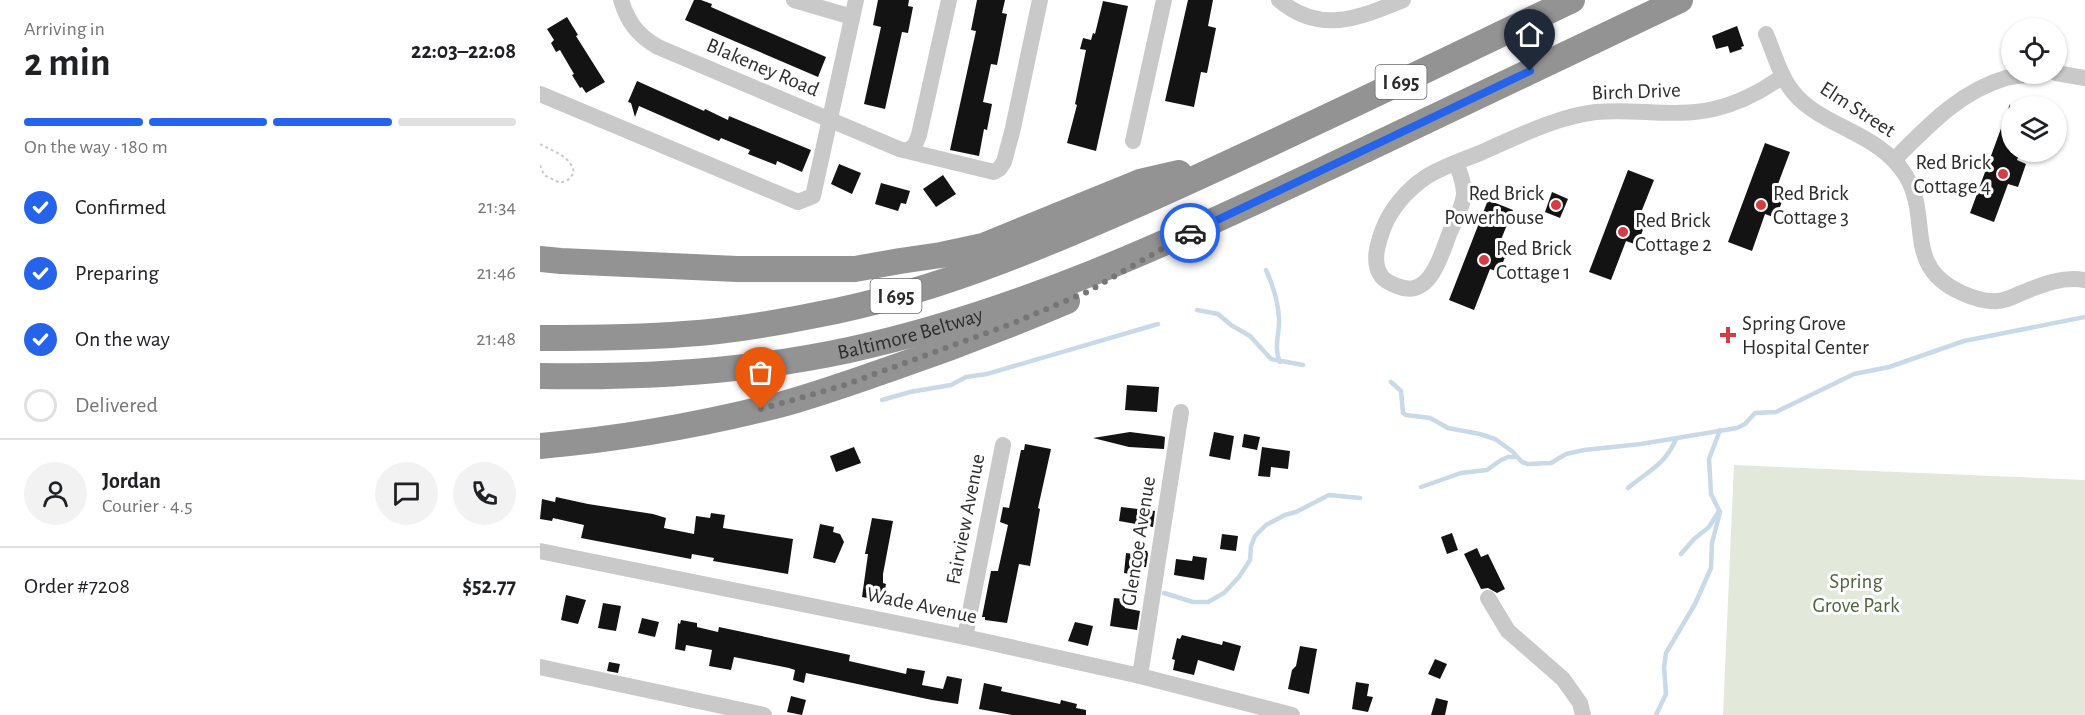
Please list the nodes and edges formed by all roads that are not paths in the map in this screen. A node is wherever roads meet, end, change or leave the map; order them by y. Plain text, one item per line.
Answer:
1 (621, 0) edge
2 (794, 0) edge
3 (856, 0) edge
4 (949, 0) edge
5 (1040, 0) edge
6 (1164, 0) edge
7 (1279, 0) edge
8 (1403, 0) edge
9 (1572, 0) edge
10 (1680, 0) edge
11 (852, 17) junction
12 (1766, 34) dead end
13 (1783, 76) junction
14 (2067, 76) edge
15 (2085, 78) edge
16 (2001, 79) edge
17 (540, 94) edge
18 (830, 120) junction
19 (1133, 141) dead end
20 (909, 150) junction
21 (1894, 160) junction
22 (1230, 163) junction
23 (1456, 163) junction
24 (1188, 234) junction
25 (540, 258) edge
26 (2085, 280) edge
27 (540, 338) edge
28 (540, 376) edge
29 (1181, 412) dead end
30 (1003, 445) dead end
31 (540, 446) edge
32 (540, 551) edge
33 (1488, 598) dead end
34 (965, 637) junction
35 (540, 667) edge
36 (1140, 676) junction
37 (764, 715) edge
38 (1292, 715) edge
39 (1583, 715) edge

1 - 18 street, Blakeney Road
2 - 11 street
3 - 11 street
4 - 20 street
5 - 20 street, Blakeney Road
6 - 19 street
7 - 8 street
9 - 22 highway, Baltimore Beltway / I 695
10 - 24 highway, Baltimore Beltway / I 695
11 - 18 street
12 - 13 street, Elm Street
13 - 21 street, Elm Street
13 - 23 street, Birch Drive
14 - 15 street
16 - 21 street
17 - 18 street
18 - 20 street, Blakeney Road
21 - 26 street, Elm Street
22 - 25 highway
22 - 27 highway, Baltimore Beltway / I 695
23 - 23 street, Birch Drive
24 - 28 highway, Baltimore Beltway / I 695
24 - 31 highway
29 - 36 street, Glencoe Avenue
30 - 34 street, Fairview Avenue
32 - 34 street, Wade Avenue
33 - 39 street
34 - 36 street, Wade Avenue
35 - 37 street
36 - 38 street, Wade Avenue

